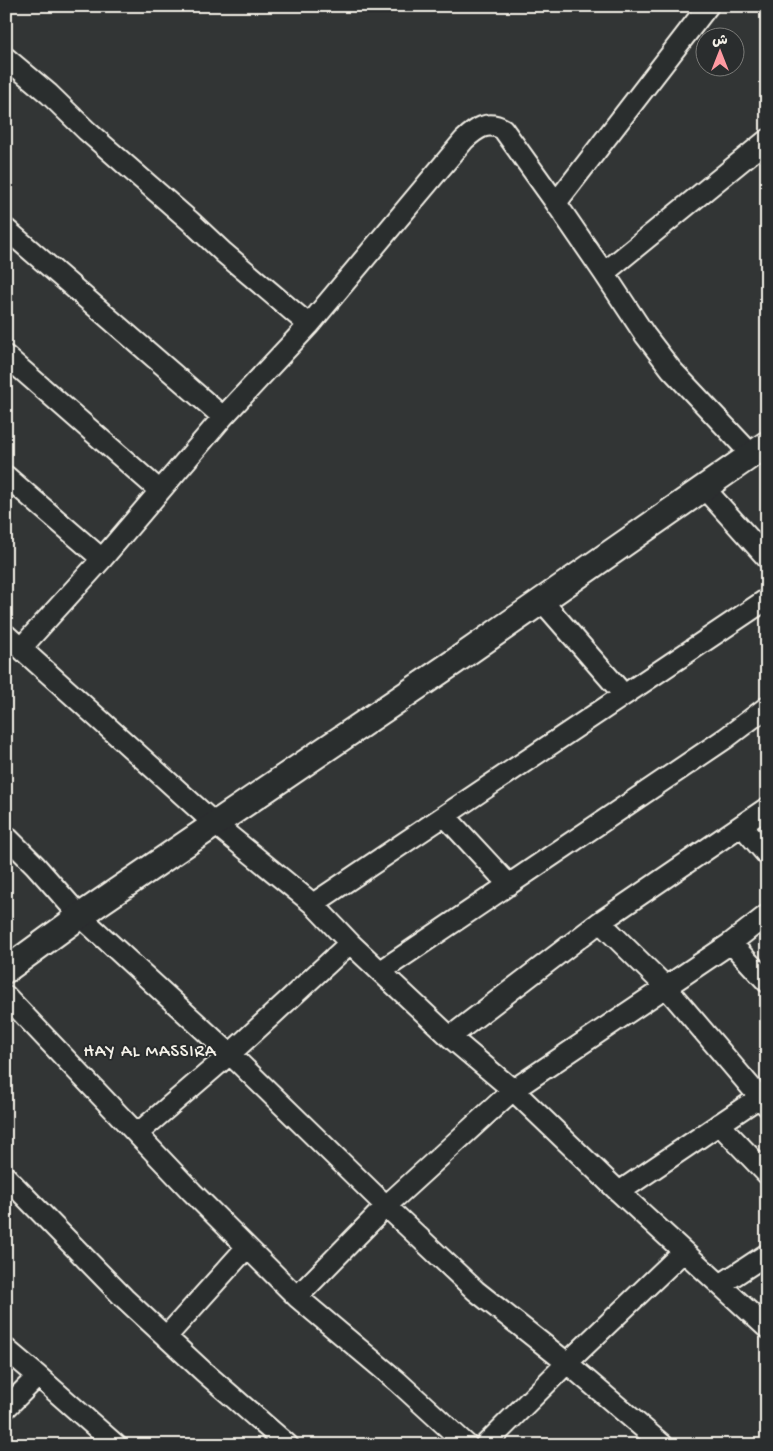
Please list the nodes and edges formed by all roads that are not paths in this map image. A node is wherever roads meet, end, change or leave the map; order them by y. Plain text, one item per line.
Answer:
1 (708, 6) edge
2 (6, 58) edge
3 (767, 140) edge
4 (556, 203) junction
5 (6, 229) edge
6 (604, 273) junction
7 (309, 325) junction
8 (6, 356) edge
9 (223, 417) junction
10 (759, 449) edge
11 (6, 476) edge
12 (704, 488) junction
13 (160, 491) junction
14 (767, 558) edge
15 (102, 559) junction
16 (767, 599) edge
17 (542, 601) junction
18 (14, 641) edge
19 (624, 695) junction
20 (767, 707) edge
21 (767, 808) edge
22 (444, 816) junction
23 (215, 824) junction
24 (742, 826) junction
25 (6, 836) edge
26 (767, 855) edge
27 (509, 885) junction
28 (313, 904) junction
29 (80, 916) junction
30 (767, 916) edge
31 (600, 922) junction
32 (350, 943) junction
33 (731, 943) junction
34 (6, 970) edge
35 (381, 971) junction
36 (767, 982) edge
37 (665, 986) junction
38 (6, 996) edge
39 (450, 1037) junction
40 (230, 1054) junction
41 (513, 1090) junction
42 (764, 1098) edge
43 (719, 1124) junction
44 (137, 1134) junction
45 (767, 1174) edge
46 (6, 1177) edge
47 (619, 1192) junction
48 (386, 1206) junction
49 (247, 1247) junction
50 (683, 1252) junction
51 (767, 1254) edge
52 (720, 1285) junction
53 (297, 1297) junction
54 (767, 1328) edge
55 (166, 1337) junction
56 (6, 1349) edge
57 (567, 1363) junction
58 (38, 1376) junction
59 (6, 1408) edge
60 (116, 1445) edge
61 (288, 1445) edge
62 (467, 1445) edge
63 (485, 1445) edge
64 (663, 1445) edge

1 - 4 street
2 - 7 street
3 - 6 street
4 - 6 street
4 - 7 street
5 - 9 street
6 - 10 street
7 - 9 street
8 - 13 street
9 - 13 street
10 - 12 street
11 - 15 street
12 - 14 street
12 - 17 street
13 - 15 street
15 - 18 street
16 - 19 street
17 - 19 street
17 - 23 street
18 - 23 street
19 - 22 street
20 - 27 street
21 - 24 street
22 - 27 street
22 - 28 street
23 - 28 street
23 - 29 street
24 - 26 street
24 - 31 street
25 - 29 street
27 - 35 street
28 - 32 street
29 - 34 street
29 - 40 street
30 - 33 street
31 - 37 street
31 - 39 street
32 - 35 street
32 - 40 street
33 - 36 street
33 - 37 street
35 - 39 street
37 - 41 street
37 - 42 street
38 - 44 street
39 - 41 street
40 - 44 street
40 - 48 street
41 - 47 street
41 - 48 street
42 - 43 street
43 - 45 street
43 - 47 street
44 - 49 street
46 - 55 street
47 - 50 street
48 - 53 street
48 - 57 street
49 - 53 street
49 - 55 street
50 - 52 street
50 - 57 street
51 - 52 street
52 - 54 street
53 - 62 street
55 - 61 street
56 - 58 street
57 - 63 street
57 - 64 street
58 - 59 street
58 - 60 street

